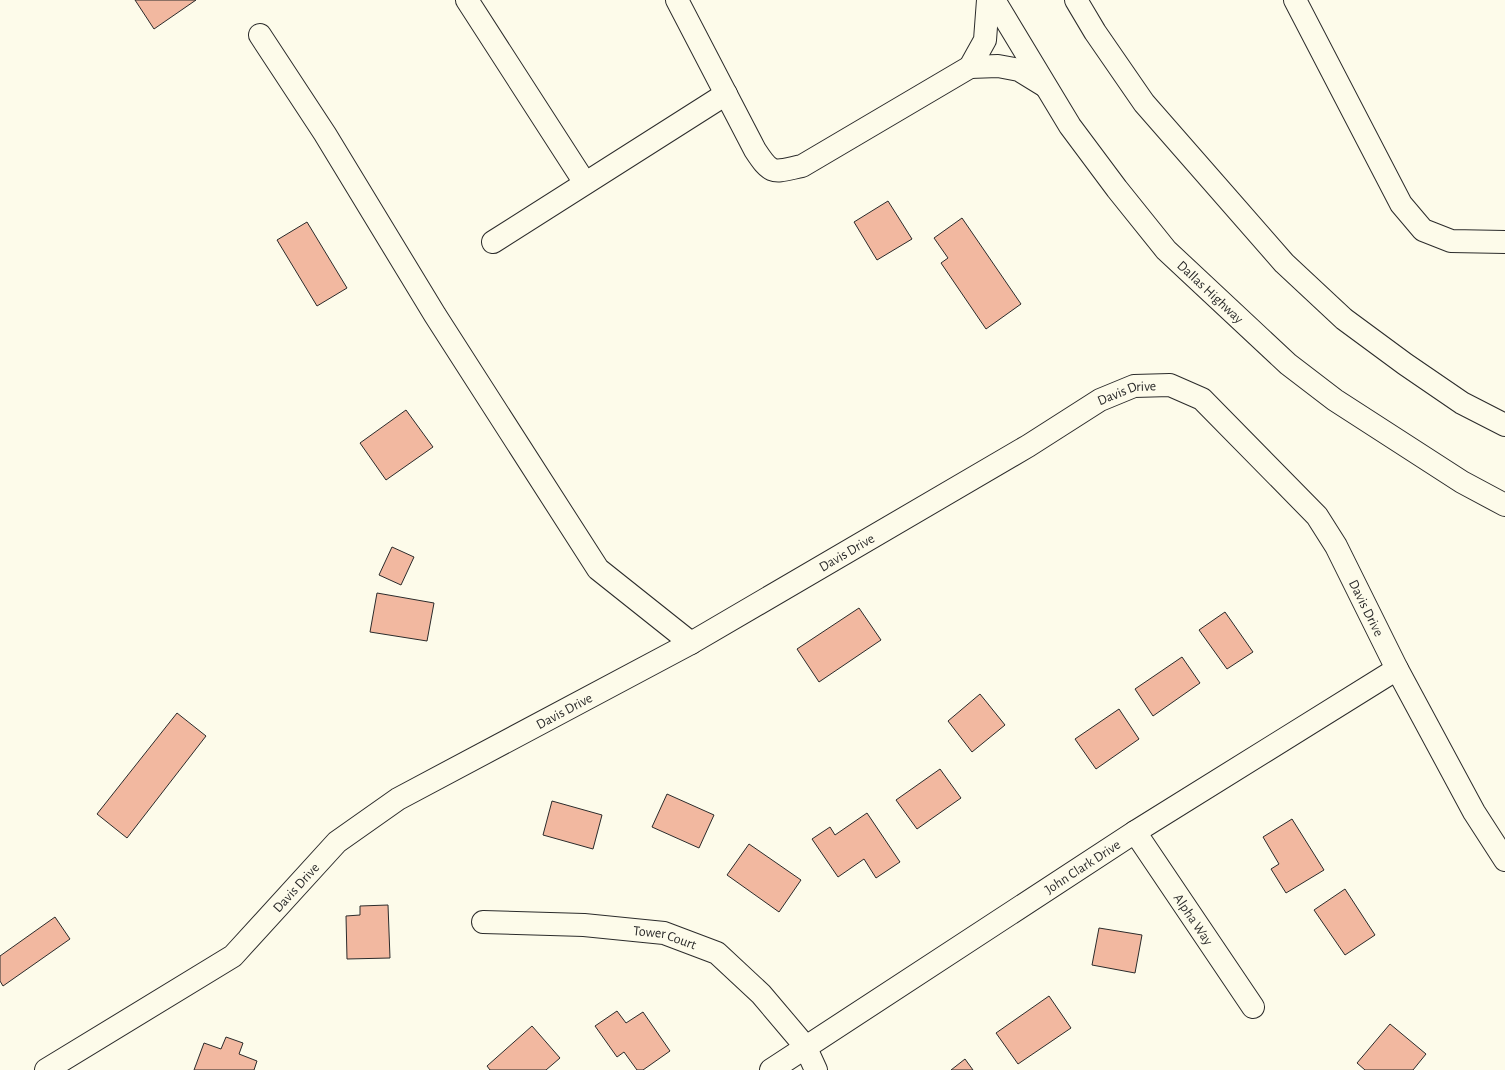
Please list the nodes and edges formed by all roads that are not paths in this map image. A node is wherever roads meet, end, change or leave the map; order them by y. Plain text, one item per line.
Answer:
1 (467, 0) edge
2 (677, 0) edge
3 (988, 0) edge
4 (994, 0) edge
5 (1076, 0) edge
6 (1295, 0) edge
7 (260, 35) dead end
8 (970, 67) junction
9 (1046, 86) junction
10 (726, 94) junction
11 (585, 183) junction
12 (493, 242) dead end
13 (1505, 242) edge
14 (1505, 425) edge
15 (1505, 505) edge
16 (691, 643) junction
17 (1397, 669) junction
18 (1134, 832) junction
19 (1505, 860) edge
20 (483, 922) dead end
21 (1253, 1006) dead end
22 (805, 1046) junction
23 (46, 1070) edge
24 (771, 1070) edge
25 (816, 1070) edge

1 - 11 street
2 - 10 street
3 - 8 street
4 - 9 street, Dallas Highway
5 - 14 street
6 - 13 street
7 - 16 street
8 - 9 street
8 - 10 street
9 - 15 street, Dallas Highway
10 - 11 street
11 - 12 street
16 - 17 street, Davis Drive
16 - 23 street, Davis Drive
17 - 18 street, John Clark Drive
17 - 19 street, Davis Drive
18 - 21 street, Alpha Way
18 - 22 street, John Clark Drive
20 - 22 street, Tower Court
22 - 24 street, John Clark Drive
22 - 25 street, Tower Court

